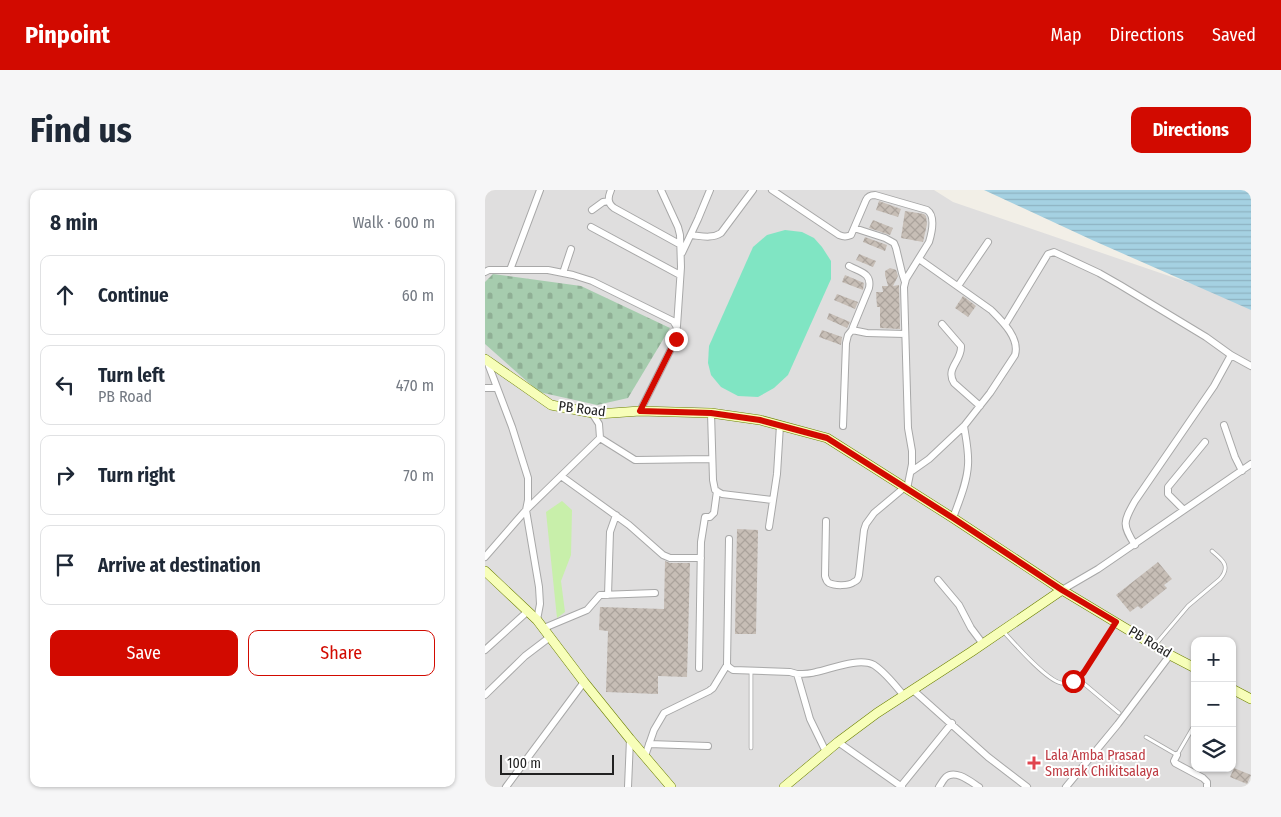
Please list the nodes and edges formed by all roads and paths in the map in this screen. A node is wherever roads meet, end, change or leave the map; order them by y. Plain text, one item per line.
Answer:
1 (540, 190) edge
2 (611, 190) edge
3 (661, 190) edge
4 (710, 190) edge
5 (753, 190) edge
6 (772, 190) edge
7 (609, 201) junction
8 (592, 210) dead end
9 (591, 227) dead end
10 (855, 228) junction
11 (691, 236) junction
12 (988, 242) dead end
13 (681, 245) junction
14 (571, 249) dead end
15 (681, 256) junction
16 (919, 259) junction
17 (849, 266) dead end
18 (510, 270) junction
19 (485, 272) edge
20 (563, 273) junction
21 (680, 275) junction
22 (905, 282) junction
23 (958, 286) junction
24 (942, 324) dead end
25 (1005, 325) junction
26 (677, 326) junction
27 (852, 330) junction
28 (905, 334) junction
29 (1231, 354) junction
30 (486, 360) edge
31 (1251, 366) edge
32 (485, 388) edge
33 (497, 388) junction
34 (980, 406) junction
35 (640, 411) junction
36 (592, 413) junction
37 (711, 413) junction
38 (781, 425) junction
39 (1224, 425) dead end
40 (843, 426) dead end
41 (964, 426) junction
42 (600, 438) junction
43 (1205, 442) dead end
44 (712, 459) junction
45 (1251, 464) edge
46 (1242, 471) junction
47 (911, 472) junction
48 (561, 476) junction
49 (906, 488) junction
50 (717, 491) junction
51 (773, 500) junction
52 (526, 510) junction
53 (1184, 510) junction
54 (616, 515) junction
55 (953, 518) junction
56 (826, 521) dead end
57 (769, 527) dead end
58 (729, 539) dead end
59 (1135, 545) junction
60 (1212, 551) dead end
61 (485, 557) edge
62 (701, 558) junction
63 (485, 571) edge
64 (938, 580) dead end
65 (1062, 590) junction
66 (655, 593) dead end
67 (608, 594) junction
68 (528, 611) junction
69 (537, 620) junction
70 (1116, 622) junction
71 (544, 628) junction
72 (1003, 631) junction
73 (550, 637) junction
74 (983, 644) junction
75 (1155, 646) junction
76 (485, 650) edge
77 (1170, 655) junction
78 (727, 665) junction
79 (1191, 666) edge
80 (699, 668) dead end
81 (751, 670) junction
82 (797, 674) junction
83 (1073, 681) junction
84 (584, 682) junction
85 (913, 690) junction
86 (1236, 691) edge
87 (485, 695) edge
88 (904, 696) junction
89 (1251, 699) edge
90 (1119, 713) dead end
91 (952, 723) junction
92 (1193, 727) edge
93 (1146, 737) dead end
94 (630, 739) junction
95 (838, 742) junction
96 (649, 744) junction
97 (708, 746) dead end
98 (751, 748) dead end
99 (826, 752) junction
100 (1177, 755) junction
101 (645, 756) junction
102 (901, 786) edge
103 (506, 787) edge
104 (628, 787) edge
105 (671, 787) edge
106 (784, 787) edge
107 (939, 787) edge
108 (979, 787) edge
109 (1027, 787) edge
110 (1066, 787) edge
111 (1207, 787) edge

1 - 18 street
2 - 7 street
3 - 13 street
4 - 11 street
5 - 11 street
6 - 10 street
7 - 8 street
7 - 13 street
9 - 21 street
10 - 16 street
10 - 22 street
11 - 15 street
12 - 23 street
13 - 15 street
14 - 20 street
15 - 21 street
16 - 22 street
16 - 23 street
17 - 27 street
18 - 19 street
18 - 20 street
20 - 26 street
21 - 26 street
22 - 28 street
23 - 25 street
24 - 34 street
25 - 29 street
25 - 34 street
26 - 35 street
27 - 28 street
27 - 40 street
28 - 47 street
29 - 31 street
29 - 59 street
30 - 33 street
30 - 36 street, PB Road
32 - 33 street
33 - 52 street
34 - 41 street
35 - 36 street, PB Road
35 - 37 street, PB Road
36 - 42 street
37 - 38 street, PB Road
37 - 44 street
38 - 49 street, PB Road
38 - 51 street
39 - 46 street
41 - 47 street
41 - 55 street
42 - 44 street
42 - 48 street
43 - 53 street
44 - 50 street
45 - 46 street
46 - 53 street
47 - 49 street
48 - 52 street
48 - 54 street
49 - 55 street, PB Road
49 - 56 street
50 - 51 street
50 - 62 street
51 - 57 street
52 - 61 street
52 - 69 street
53 - 59 street
54 - 62 street
54 - 67 street
55 - 65 street, PB Road
58 - 78 street
59 - 65 street
60 - 75 lane
62 - 80 street
63 - 68 street
64 - 74 street
65 - 70 street, PB Road
65 - 72 street
66 - 67 street
67 - 71 street
68 - 69 street
68 - 76 street
69 - 71 street
70 - 75 street, PB Road
70 - 83 lane
71 - 73 street
72 - 74 street
72 - 83 lane
73 - 84 street
73 - 87 street
74 - 85 street
75 - 77 street, PB Road
77 - 79 street, PB Road
77 - 110 street
78 - 81 street
78 - 96 street
81 - 82 street
81 - 98 lane
82 - 88 street
82 - 99 street
83 - 90 lane
84 - 94 street
84 - 103 street
85 - 88 street
85 - 91 street
86 - 89 street
88 - 95 street
91 - 102 street
91 - 109 street
92 - 100 lane
93 - 100 lane
94 - 101 street
94 - 104 street
95 - 99 street
95 - 102 street
96 - 97 street
96 - 101 street
99 - 106 street
100 - 111 street
101 - 105 street
107 - 108 street

